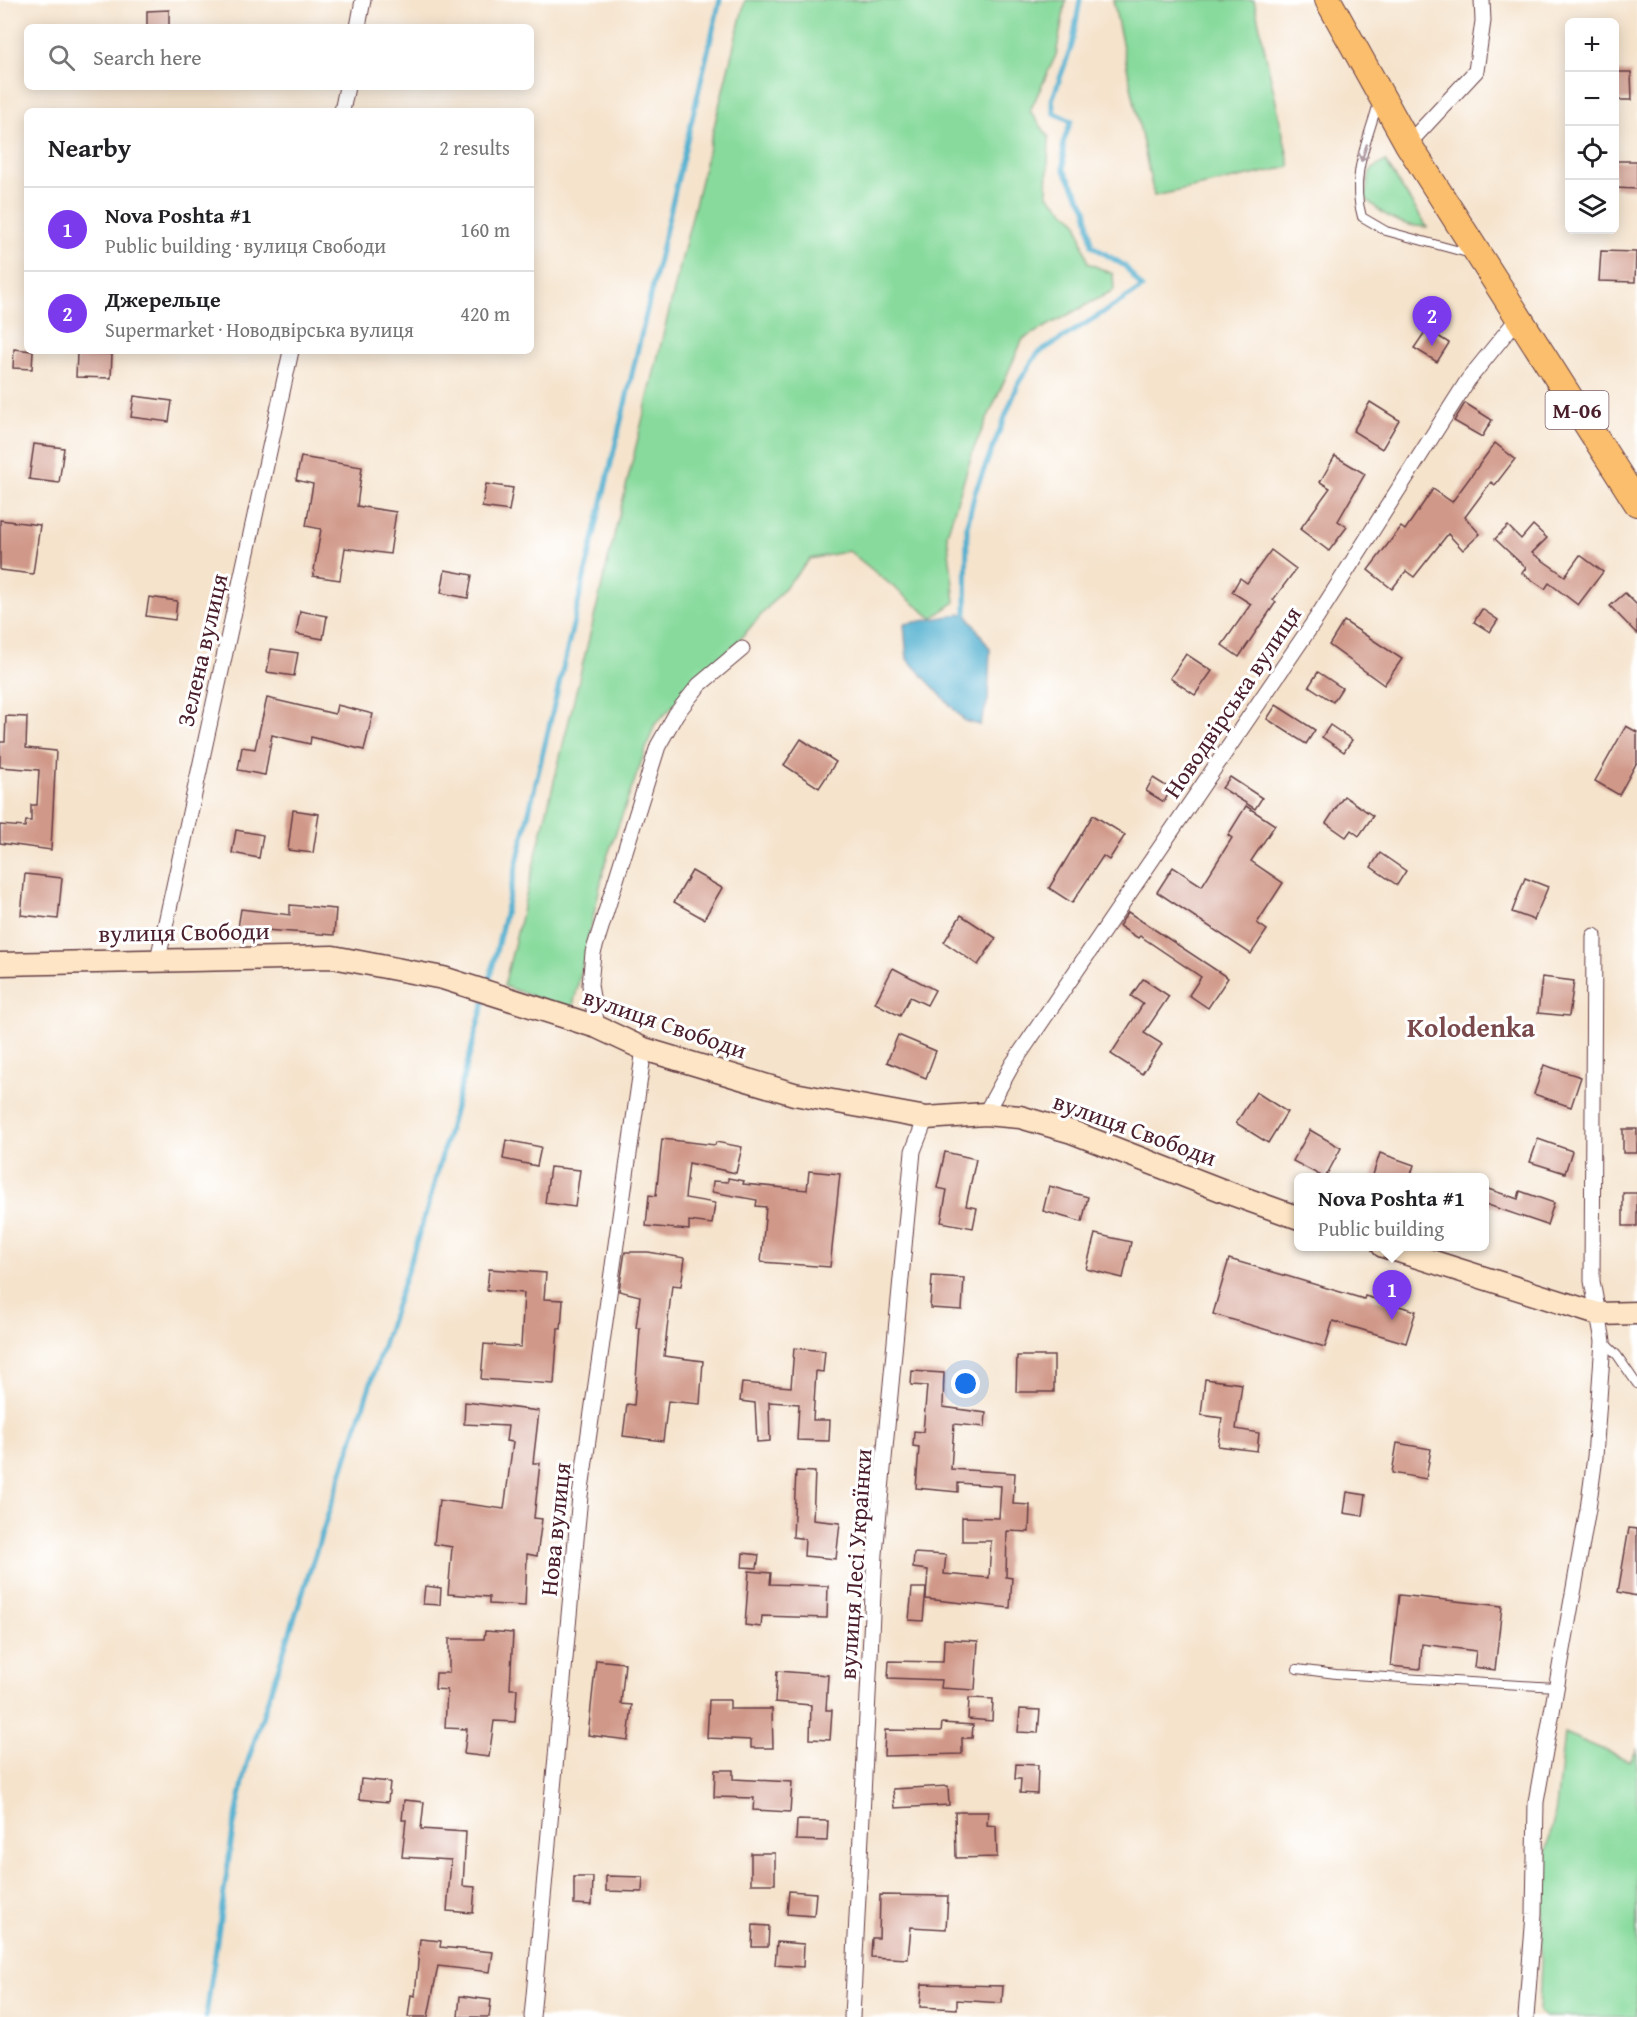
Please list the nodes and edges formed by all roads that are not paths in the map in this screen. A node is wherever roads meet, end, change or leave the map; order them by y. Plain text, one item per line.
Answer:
1 (363, 0) edge
2 (1328, 0) edge
3 (1482, 0) edge
4 (359, 24) edge
5 (347, 90) edge
6 (1379, 96) junction
7 (343, 108) edge
8 (1408, 144) junction
9 (1478, 256) junction
10 (1518, 318) junction
11 (290, 354) edge
12 (1637, 503) edge
13 (742, 649) dead end
14 (1594, 936) dead end
15 (158, 959) junction
16 (0, 964) edge
17 (597, 1027) junction
18 (644, 1049) junction
19 (985, 1114) junction
20 (926, 1118) junction
21 (1294, 1216) edge
22 (1399, 1251) edge
23 (1637, 1313) edge
24 (1598, 1314) junction
25 (1603, 1341) junction
26 (1637, 1384) edge
27 (1297, 1669) dead end
28 (1556, 1687) junction
29 (532, 2017) edge
30 (852, 2017) edge
31 (1526, 2017) edge

1 - 4 street
2 - 6 highway, М-06
3 - 8 street
5 - 7 street
6 - 8 highway, М-06
6 -> 9 lane
8 - 9 highway, М-06
9 - 10 highway, М-06
10 - 12 highway, М-06
10 - 19 street, Новодвірська вулиця
11 - 15 street, Зелена вулиця
13 - 17 street
14 - 24 street
15 - 16 main road, вулиця Свободи
15 - 17 main road, вулиця Свободи
17 - 18 main road, вулиця Свободи
18 - 20 main road, вулиця Свободи
18 - 29 street, Нова вулиця
19 - 20 main road, вулиця Свободи
19 - 21 main road, вулиця Свободи
20 - 30 street, вулиця Лесі Українки
22 - 24 main road
23 - 24 main road
24 - 25 street
25 - 26 lane
25 - 28 street
27 - 28 lane
28 - 31 street

